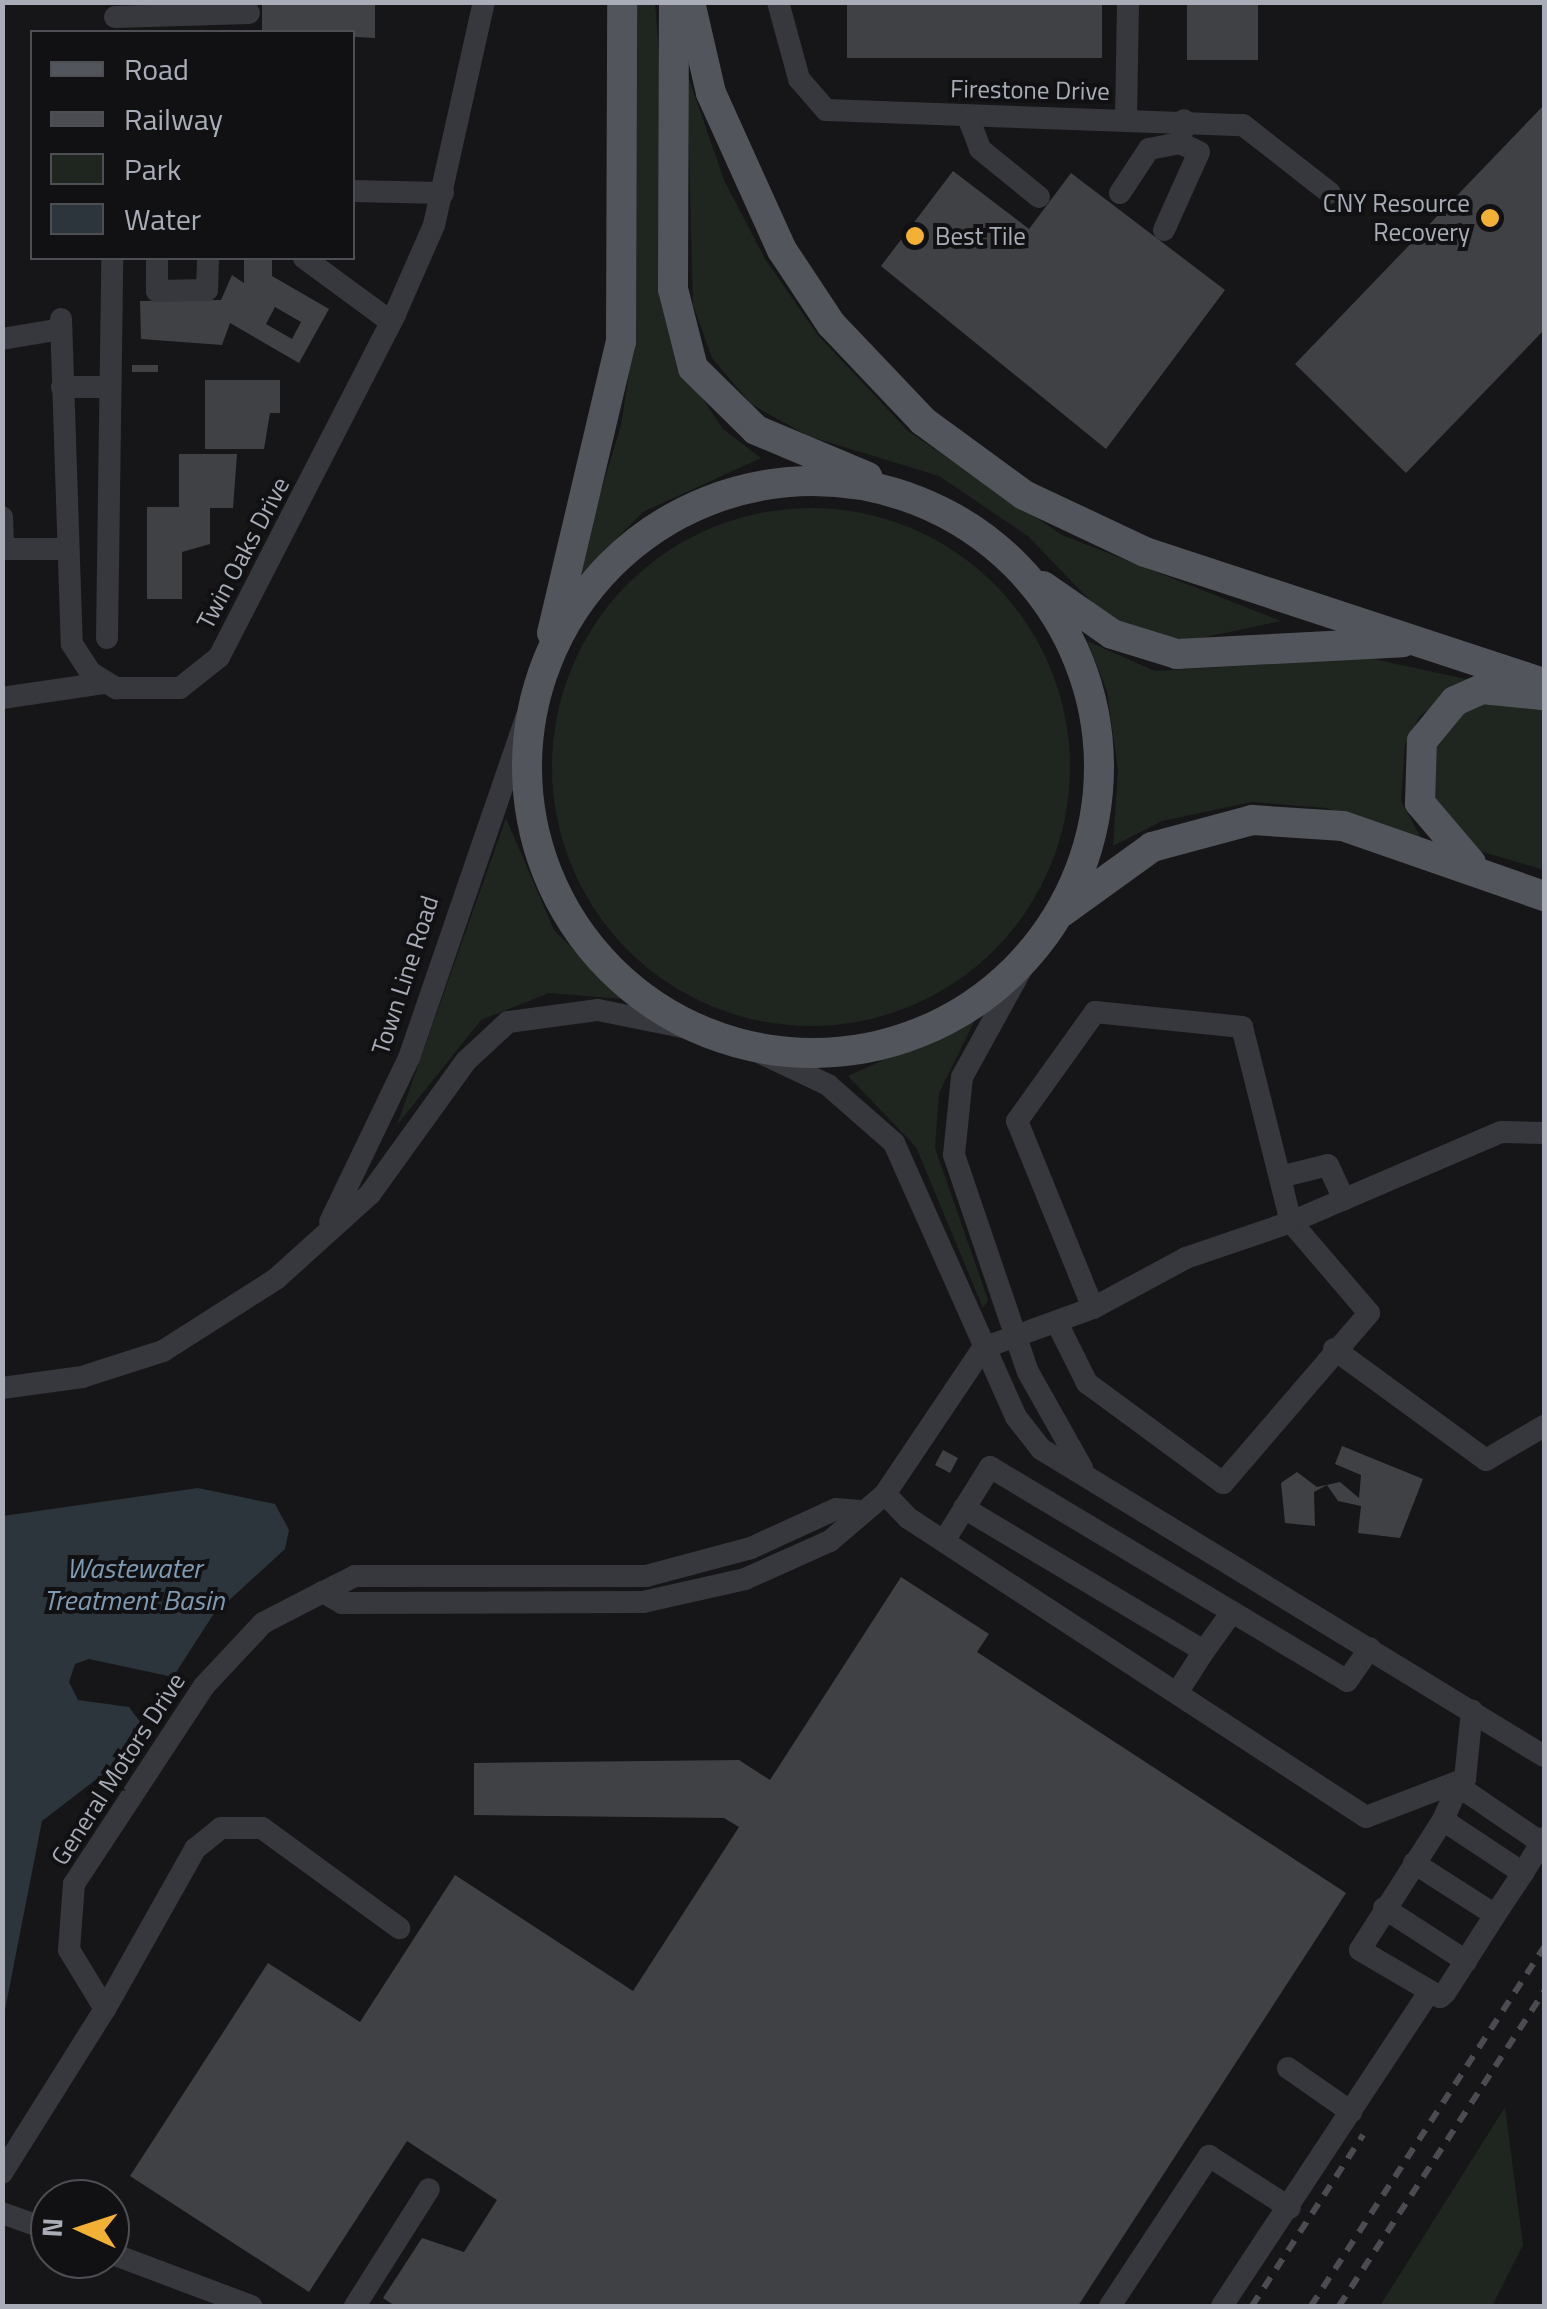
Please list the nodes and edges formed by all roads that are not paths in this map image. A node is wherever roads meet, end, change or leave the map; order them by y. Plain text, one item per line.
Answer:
1 (484, 2) edge
2 (622, 2) edge
3 (674, 2) edge
4 (690, 2) edge
5 (778, 2) edge
6 (1128, 2) edge
7 (250, 13) dead end
8 (115, 17) edge
9 (968, 117) junction
10 (1126, 118) junction
11 (1182, 132) junction
12 (355, 191) edge
13 (443, 193) junction
14 (1120, 193) dead end
15 (1330, 193) dead end
16 (1039, 197) dead end
17 (1164, 230) dead end
18 (112, 260) edge
19 (157, 260) edge
20 (208, 260) edge
21 (307, 260) edge
22 (391, 322) junction
23 (2, 339) edge
24 (62, 386) junction
25 (110, 387) junction
26 (893, 490) junction
27 (2, 518) edge
28 (63, 549) junction
29 (3, 550) edge
30 (1026, 574) junction
31 (107, 638) dead end
32 (1441, 643) junction
33 (546, 655) junction
34 (105, 683) junction
35 (1544, 683) edge
36 (1544, 695) edge
37 (2, 698) edge
38 (526, 718) junction
39 (1486, 874) junction
40 (1544, 896) edge
41 (1062, 912) junction
42 (1026, 961) junction
43 (687, 1028) junction
44 (748, 1047) junction
45 (1544, 1133) edge
46 (1280, 1177) junction
47 (1344, 1200) junction
48 (1291, 1222) junction
49 (320, 1241) junction
50 (1093, 1308) junction
51 (1058, 1325) junction
52 (1016, 1336) junction
53 (983, 1348) junction
54 (1334, 1349) junction
55 (2, 1388) edge
56 (1544, 1426) edge
57 (1082, 1468) junction
58 (885, 1494) junction
59 (964, 1508) junction
60 (944, 1541) junction
61 (1232, 1612) junction
62 (1370, 1648) junction
63 (1204, 1651) junction
64 (1177, 1694) junction
65 (1472, 1710) junction
66 (1544, 1756) edge
67 (1458, 1786) junction
68 (1443, 1820) junction
69 (1543, 1841) edge
70 (1414, 1863) junction
71 (1522, 1872) junction
72 (1384, 1908) junction
73 (1495, 1915) junction
74 (400, 1928) dead end
75 (1466, 1961) junction
76 (1426, 1995) junction
77 (105, 2009) junction
78 (1288, 2068) dead end
79 (1351, 2112) junction
80 (2, 2173) edge
81 (429, 2188) dead end
82 (1290, 2208) junction
83 (2, 2213) edge
84 (30, 2223) edge
85 (130, 2261) edge
86 (251, 2306) edge
87 (356, 2306) edge
88 (1110, 2306) edge
89 (1222, 2306) edge

1 - 13 street, Twin Oaks Drive
2 - 33 main road
3 - 26 main road
4 - 32 main road
5 - 9 street, Firestone Drive
6 - 10 street
7 - 8 street
9 - 10 street, Firestone Drive
9 - 16 street
10 - 11 street, Firestone Drive
11 - 14 street
11 - 15 street, Firestone Drive
11 - 17 street
12 - 13 street
13 - 22 street, Twin Oaks Drive
18 - 25 street
19 - 20 street
21 - 22 street
22 - 34 street, Twin Oaks Drive
23 - 24 street
24 - 25 street
24 - 28 street
25 - 31 street
26 - 30 main road
26 - 33 main road
27 - 29 street
28 - 29 street
28 - 34 street
30 - 32 main road
30 - 41 main road
32 - 35 main road
33 - 38 main road
34 - 37 street, Twin Oaks Drive
36 - 39 main road
38 - 43 main road
38 - 49 street, Town Line Road
39 - 40 main road
39 - 41 main road
41 - 42 main road
42 - 44 main road
42 - 52 street
43 - 44 main road
43 - 49 street, Town Line Road
44 - 53 street
45 - 47 street
46 - 47 street
46 - 48 street
46 - 50 street
47 - 48 street
48 - 50 street
48 - 54 street
49 - 55 street, Town Line Road
50 - 51 street
51 - 52 street
51 - 54 street
52 - 53 street
52 - 57 street
53 - 57 street
53 - 58 street, General Motors Drive
54 - 56 street
57 - 62 street
58 - 60 street
58 - 77 street, General Motors Drive
59 - 60 street
59 - 61 street
59 - 63 street
60 - 64 street
61 - 62 street
61 - 63 street
62 - 65 street
63 - 64 street
64 - 67 street
65 - 66 street
65 - 67 street
67 - 68 street
67 - 69 street
68 - 70 street
68 - 71 street
69 - 71 street
70 - 72 street
70 - 73 street
71 - 73 street
72 - 75 street
72 - 76 street
73 - 75 street
74 - 77 street
75 - 76 street
76 - 79 street
77 - 80 street
78 - 79 street
79 - 82 street
81 - 87 street
82 - 88 street
82 - 89 street
83 - 84 street
85 - 86 street

